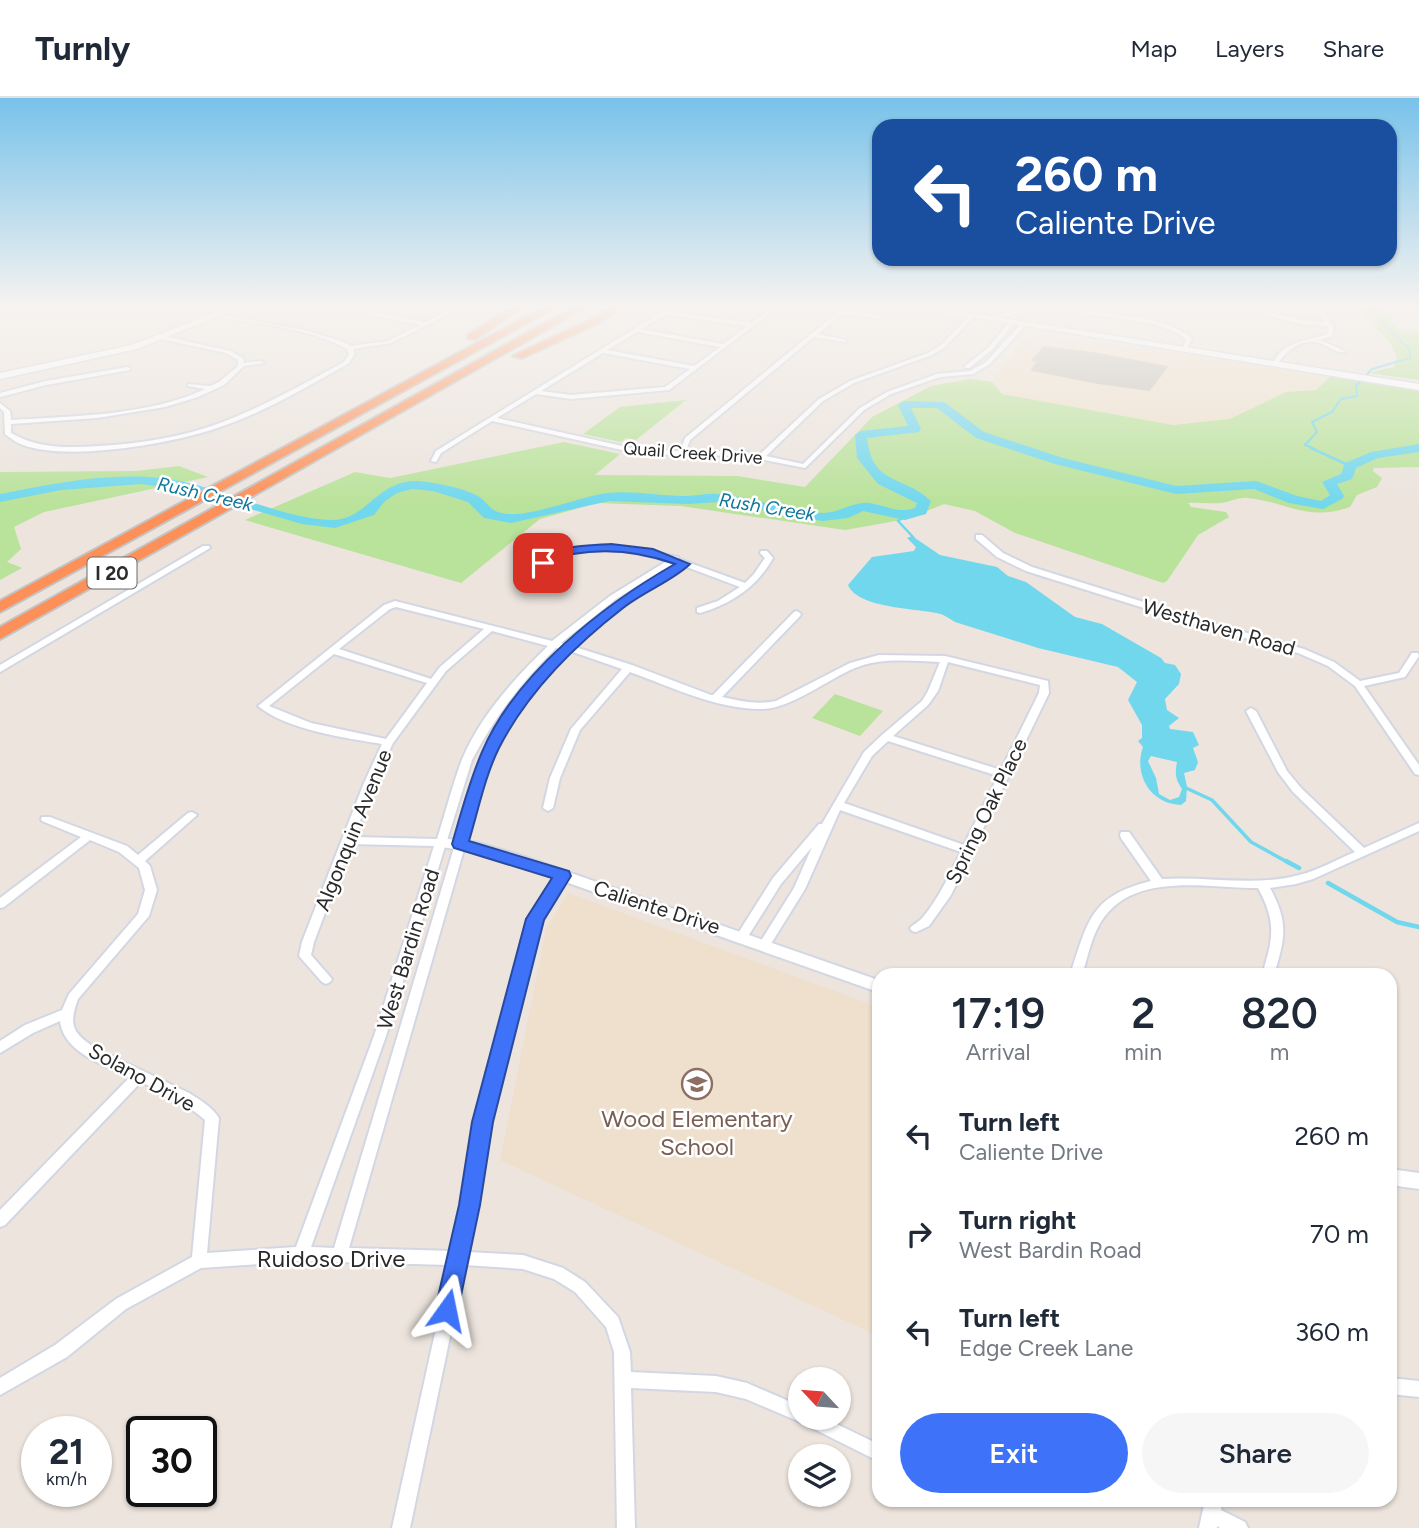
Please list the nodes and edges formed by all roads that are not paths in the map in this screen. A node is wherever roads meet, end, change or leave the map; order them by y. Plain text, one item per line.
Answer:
1 (112, 372) edge
2 (237, 372) edge
3 (330, 372) edge
4 (420, 372) edge
5 (432, 372) edge
6 (468, 372) edge
7 (482, 372) edge
8 (567, 372) edge
9 (689, 372) edge
10 (768, 372) edge
11 (881, 372) edge
12 (968, 372) edge
13 (1330, 372) edge
14 (971, 373) joint
15 (191, 385) dead end
16 (1419, 385) edge
17 (209, 388) junction
18 (536, 391) junction
19 (0, 395) edge
20 (0, 405) edge
21 (101, 405) dead end
22 (99, 414) junction
23 (491, 419) junction
24 (7, 422) junction
25 (4, 432) edge
26 (682, 454) junction
27 (761, 457) junction
28 (314, 459) junction
29 (434, 461) dead end
30 (261, 465) junction
31 (223, 510) joint
32 (979, 537) dead end
33 (117, 542) junction
34 (206, 548) dead end
35 (764, 553) dead end
36 (680, 561) junction
37 (555, 575) dead end
38 (89, 585) junction
39 (744, 586) junction
40 (0, 600) edge
41 (0, 607) edge
42 (700, 610) dead end
43 (797, 614) dead end
44 (491, 628) junction
45 (0, 634) edge
46 (0, 642) edge
47 (556, 645) junction
48 (570, 649) junction
49 (332, 650) junction
50 (1415, 655) dead end
51 (945, 659) junction
52 (629, 667) junction
53 (0, 669) edge
54 (432, 682) junction
55 (1358, 684) junction
56 (715, 699) junction
57 (1251, 712) dead end
58 (885, 737) junction
59 (388, 743) junction
60 (1419, 772) edge
61 (1004, 774) junction
62 (838, 805) junction
63 (548, 808) dead end
64 (192, 815) dead end
65 (46, 819) dead end
66 (829, 820) junction
67 (1419, 827) edge
68 (1125, 835) dead end
69 (89, 836) junction
70 (347, 840) junction
71 (441, 843) junction
72 (460, 844) junction
73 (966, 850) junction
74 (1363, 853) junction
75 (139, 860) junction
76 (563, 876) junction
77 (1159, 883) junction
78 (1262, 884) junction
79 (0, 904) edge
80 (916, 928) dead end
81 (743, 935) junction
82 (765, 944) junction
83 (1078, 968) edge
84 (1270, 968) edge
85 (326, 979) dead end
86 (872, 984) edge
87 (67, 1013) junction
88 (0, 1048) edge
89 (139, 1076) junction
90 (1397, 1178) edge
91 (1419, 1181) edge
92 (0, 1220) edge
93 (301, 1254) junction
94 (339, 1256) junction
95 (458, 1258) junction
96 (199, 1261) junction
97 (623, 1380) junction
98 (0, 1387) edge
99 (1397, 1387) edge
100 (1419, 1389) edge
101 (788, 1409) edge
102 (831, 1430) edge
103 (872, 1450) edge
104 (1211, 1514) edge
105 (401, 1528) edge
106 (626, 1528) edge
107 (1239, 1528) edge

1 - 19 street
2 - 17 street
3 - 25 street
4 - 30 highway
5 - 30 highway, I 20
6 - 28 highway, I 20
7 - 28 highway
8 - 18 street
9 - 18 street
10 - 26 street
11 - 27 street
12 - 14 street
13 - 16 main road
14 - 27 street, Quail Creek Drive
15 - 17 street
17 - 22 street
18 - 23 street
20 - 24 street
21 - 22 street
22 - 24 street
23 - 26 street, Quail Creek Drive
23 - 29 street
24 - 25 street
26 - 27 street, Quail Creek Drive
28 - 31 highway, I 20
30 - 33 highway, I 20
31 - 38 highway, I 20
32 - 55 street, Westhaven Road
33 - 40 highway
33 - 41 highway, I 20
34 - 53 street
35 - 39 street
36 - 37 street
36 - 39 street
36 - 47 street, West Bardin Road
36 - 48 street, West Bardin Road
38 - 45 highway, I 20
38 - 46 highway
39 - 42 street
43 - 56 street
44 - 47 street
44 - 49 street
44 - 54 street, Algonquin Avenue
47 - 48 street
47 - 71 street, West Bardin Road
48 - 52 street
48 - 72 street, West Bardin Road
49 - 54 street
49 - 59 street
50 - 55 street
51 - 56 street
51 - 58 street
51 - 61 street, Spring Oak Place
52 - 56 street
52 - 63 street
54 - 59 street, Algonquin Avenue
55 - 60 street, Westhaven Road
57 - 74 street
58 - 61 street
58 - 62 street
59 - 70 street, Algonquin Avenue
61 - 73 street, Spring Oak Place
62 - 66 street
62 - 73 street
64 - 75 street
65 - 69 street
66 - 81 street
66 - 82 street
67 - 74 street
68 - 77 street
69 - 75 street
69 - 79 street
70 - 71 street, Caliente Drive
70 - 85 street, Algonquin Avenue
71 - 72 street, Caliente Drive
71 - 93 street, West Bardin Road
72 - 76 street, Caliente Drive
72 - 94 street, West Bardin Road
73 - 80 street, Spring Oak Place
74 - 78 street
75 - 87 street
76 - 81 street, Caliente Drive
76 - 95 street
77 - 78 street
77 - 83 street
78 - 84 street
81 - 82 street, Caliente Drive
82 - 86 street, Caliente Drive
87 - 88 street
87 - 89 street, Solano Drive
89 - 92 street
89 - 96 street, Solano Drive
90 - 91 street
93 - 94 street, Ruidoso Drive
93 - 96 street, Ruidoso Drive
94 - 95 street, Ruidoso Drive
95 - 97 street, Ruidoso Drive
95 - 105 street
96 - 98 street
97 - 101 street
97 - 106 street, Ruidoso Drive
99 - 100 street
102 - 103 street
104 - 107 street

